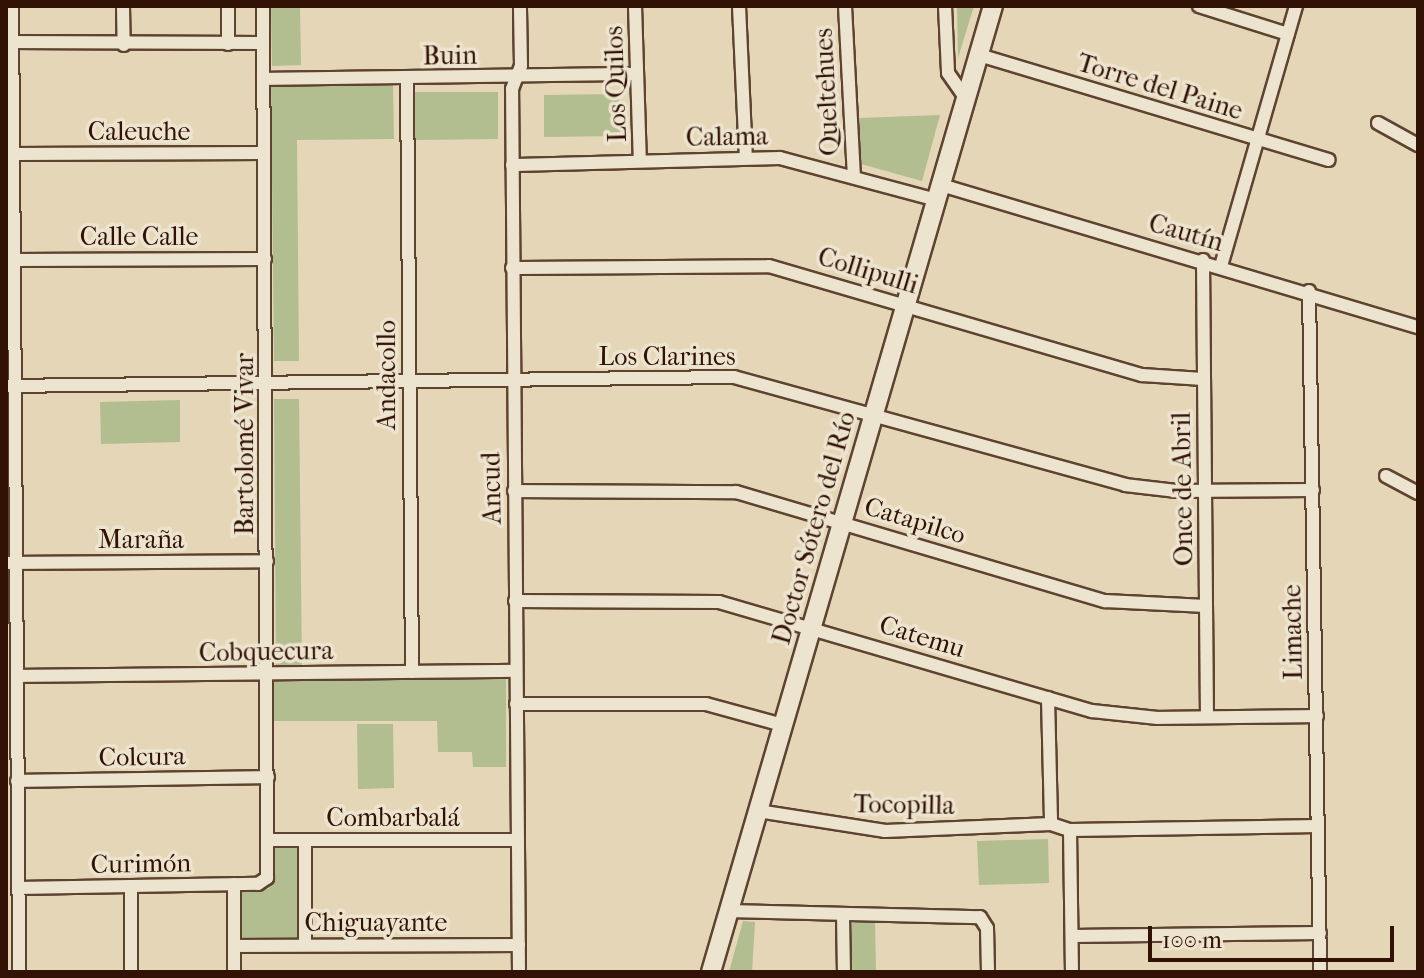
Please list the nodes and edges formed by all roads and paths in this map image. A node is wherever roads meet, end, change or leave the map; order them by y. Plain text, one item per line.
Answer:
1 (12, 6) edge
2 (123, 6) edge
3 (228, 6) edge
4 (263, 6) edge
5 (520, 6) edge
6 (635, 6) edge
7 (739, 6) edge
8 (845, 6) edge
9 (945, 6) edge
10 (993, 6) edge
11 (1199, 6) edge
12 (1296, 6) edge
13 (1288, 34) junction
14 (9, 42) edge
15 (263, 43) junction
16 (228, 44) junction
17 (124, 45) junction
18 (979, 55) junction
19 (637, 74) junction
20 (516, 77) junction
21 (407, 78) junction
22 (263, 79) junction
23 (966, 99) junction
24 (1378, 123) dead end
25 (1258, 139) junction
26 (1418, 145) edge
27 (264, 153) junction
28 (13, 154) junction
29 (746, 158) junction
30 (1329, 160) dead end
31 (640, 161) junction
32 (512, 165) junction
33 (854, 176) junction
34 (939, 193) junction
35 (10, 208) edge
36 (265, 259) junction
37 (14, 260) junction
38 (1203, 260) junction
39 (1221, 266) junction
40 (512, 268) junction
41 (1309, 291) junction
42 (906, 305) junction
43 (1418, 327) edge
44 (1203, 379) junction
45 (513, 380) junction
46 (409, 381) junction
47 (266, 383) junction
48 (10, 386) edge
49 (874, 414) junction
50 (1386, 476) dead end
51 (1313, 490) junction
52 (514, 491) junction
53 (1205, 491) junction
54 (1418, 493) edge
55 (843, 522) junction
56 (267, 561) junction
57 (11, 563) edge
58 (515, 601) junction
59 (1206, 606) junction
60 (812, 627) junction
61 (516, 671) junction
62 (412, 672) junction
63 (268, 674) junction
64 (17, 676) junction
65 (1048, 698) junction
66 (516, 704) junction
67 (1317, 716) junction
68 (1207, 717) junction
69 (783, 725) junction
70 (11, 729) edge
71 (268, 777) junction
72 (17, 781) junction
73 (758, 811) junction
74 (1051, 824) junction
75 (1318, 826) junction
76 (1070, 830) junction
77 (267, 840) junction
78 (305, 840) junction
79 (518, 840) junction
80 (265, 881) joint
81 (234, 884) junction
82 (131, 886) junction
83 (14, 894) edge
84 (729, 911) junction
85 (843, 916) junction
86 (1320, 933) junction
87 (1072, 936) junction
88 (305, 945) junction
89 (519, 945) junction
90 (234, 946) junction
91 (19, 972) edge
92 (131, 972) edge
93 (234, 972) edge
94 (519, 972) edge
95 (711, 972) edge
96 (844, 972) edge
97 (988, 972) edge
98 (1072, 972) edge
99 (1320, 972) edge

1 - 14 street
2 - 17 street
3 - 16 street
4 - 15 street, Bartolomé Vivar
5 - 20 street, Ancud
6 - 19 street, Los Quilos
7 - 29 street
8 - 33 street, Queltehues
9 - 23 street
10 - 18 main road, Doctor Sótero del Río
11 - 13 street
12 - 13 street
13 - 25 street
14 - 17 street
14 - 28 street
15 - 16 street
15 - 22 street, Bartolomé Vivar
16 - 17 street
18 - 23 main road, Doctor Sótero del Río
18 - 25 street, Torre del Paine
19 - 20 street, Buin
19 - 31 street, Los Quilos
20 - 21 street, Buin
20 - 32 street, Ancud
21 - 22 street, Buin
21 - 46 street, Andacollo
22 - 27 street, Bartolomé Vivar
23 - 34 main road, Doctor Sótero del Río
24 - 26 street
25 - 30 street, Torre del Paine
25 - 39 street
27 - 28 street, Caleuche
27 - 36 street, Bartolomé Vivar
28 - 35 street
29 - 31 street, Calama
29 - 33 street, Calama
31 - 32 street, Calama
32 - 40 street, Ancud
33 - 34 street, Calama
34 - 38 street, Cautín
34 - 42 main road, Doctor Sótero del Río
35 - 37 street
36 - 37 street, Calle Calle
36 - 47 street, Bartolomé Vivar
37 - 48 street
38 - 39 street, Cautín
38 - 44 street, Once de Abril
39 - 41 street, Cautín
40 - 42 street, Collipulli
40 - 45 street, Ancud
41 - 43 street, Cautín
41 - 51 street, Limache
42 - 44 street, Collipulli
42 - 49 main road, Doctor Sótero del Río
44 - 53 street, Once de Abril
45 - 46 street, Los Clarines
45 - 49 street, Los Clarines
45 - 52 street, Ancud
46 - 47 street, Los Clarines
46 - 62 street, Andacollo
47 - 48 street, Los Clarines
47 - 56 street, Bartolomé Vivar
48 - 57 street
49 - 53 street, Los Clarines
49 - 55 main road, Doctor Sótero del Río
50 - 54 street
51 - 53 street, Los Clarines
51 - 67 street, Limache
52 - 55 street, Catapilco
52 - 58 street, Ancud
53 - 59 street, Once de Abril
55 - 59 street, Catapilco
55 - 60 main road, Doctor Sótero del Río
56 - 57 street, Maraña
56 - 63 street, Bartolomé Vivar
57 - 64 street
58 - 60 street, Catemu
58 - 61 street, Ancud
59 - 68 street, Once de Abril
60 - 65 street, Catemu
60 - 69 main road, Doctor Sótero del Río
61 - 62 street, Cobquecura
61 - 66 street, Ancud
62 - 63 street, Cobquecura
63 - 64 street, Cobquecura
63 - 71 street, Bartolomé Vivar
64 - 70 street
65 - 68 street, Catemu
65 - 74 street
66 - 69 street
66 - 79 street, Ancud
67 - 68 street, Catemu
67 - 75 street, Limache
69 - 73 main road, Doctor Sótero del Río
70 - 72 street
71 - 72 street, Colcura
71 - 77 street, Bartolomé Vivar
72 - 83 street
73 - 74 street, Tocopilla
73 - 84 main road, Doctor Sótero del Río
74 - 76 street, Tocopilla
75 - 76 street
75 - 86 street, Limache
76 - 87 street
77 - 78 street, Combarbalá
77 - 80 street, Bartolomé Vivar
78 - 79 street, Combarbalá
78 - 88 street
79 - 89 street, Ancud
80 - 81 street, Curimón
81 - 82 street, Curimón
81 - 90 street
82 - 83 street, Curimón
82 - 92 street
83 - 91 street
84 - 85 street
84 - 95 main road, Doctor Sótero del Río
85 - 96 street
85 - 97 street
86 - 87 street
86 - 99 street, Limache
87 - 98 street
88 - 89 street, Chiguayante
88 - 90 street, Chiguayante
89 - 94 street, Ancud
90 - 93 street

